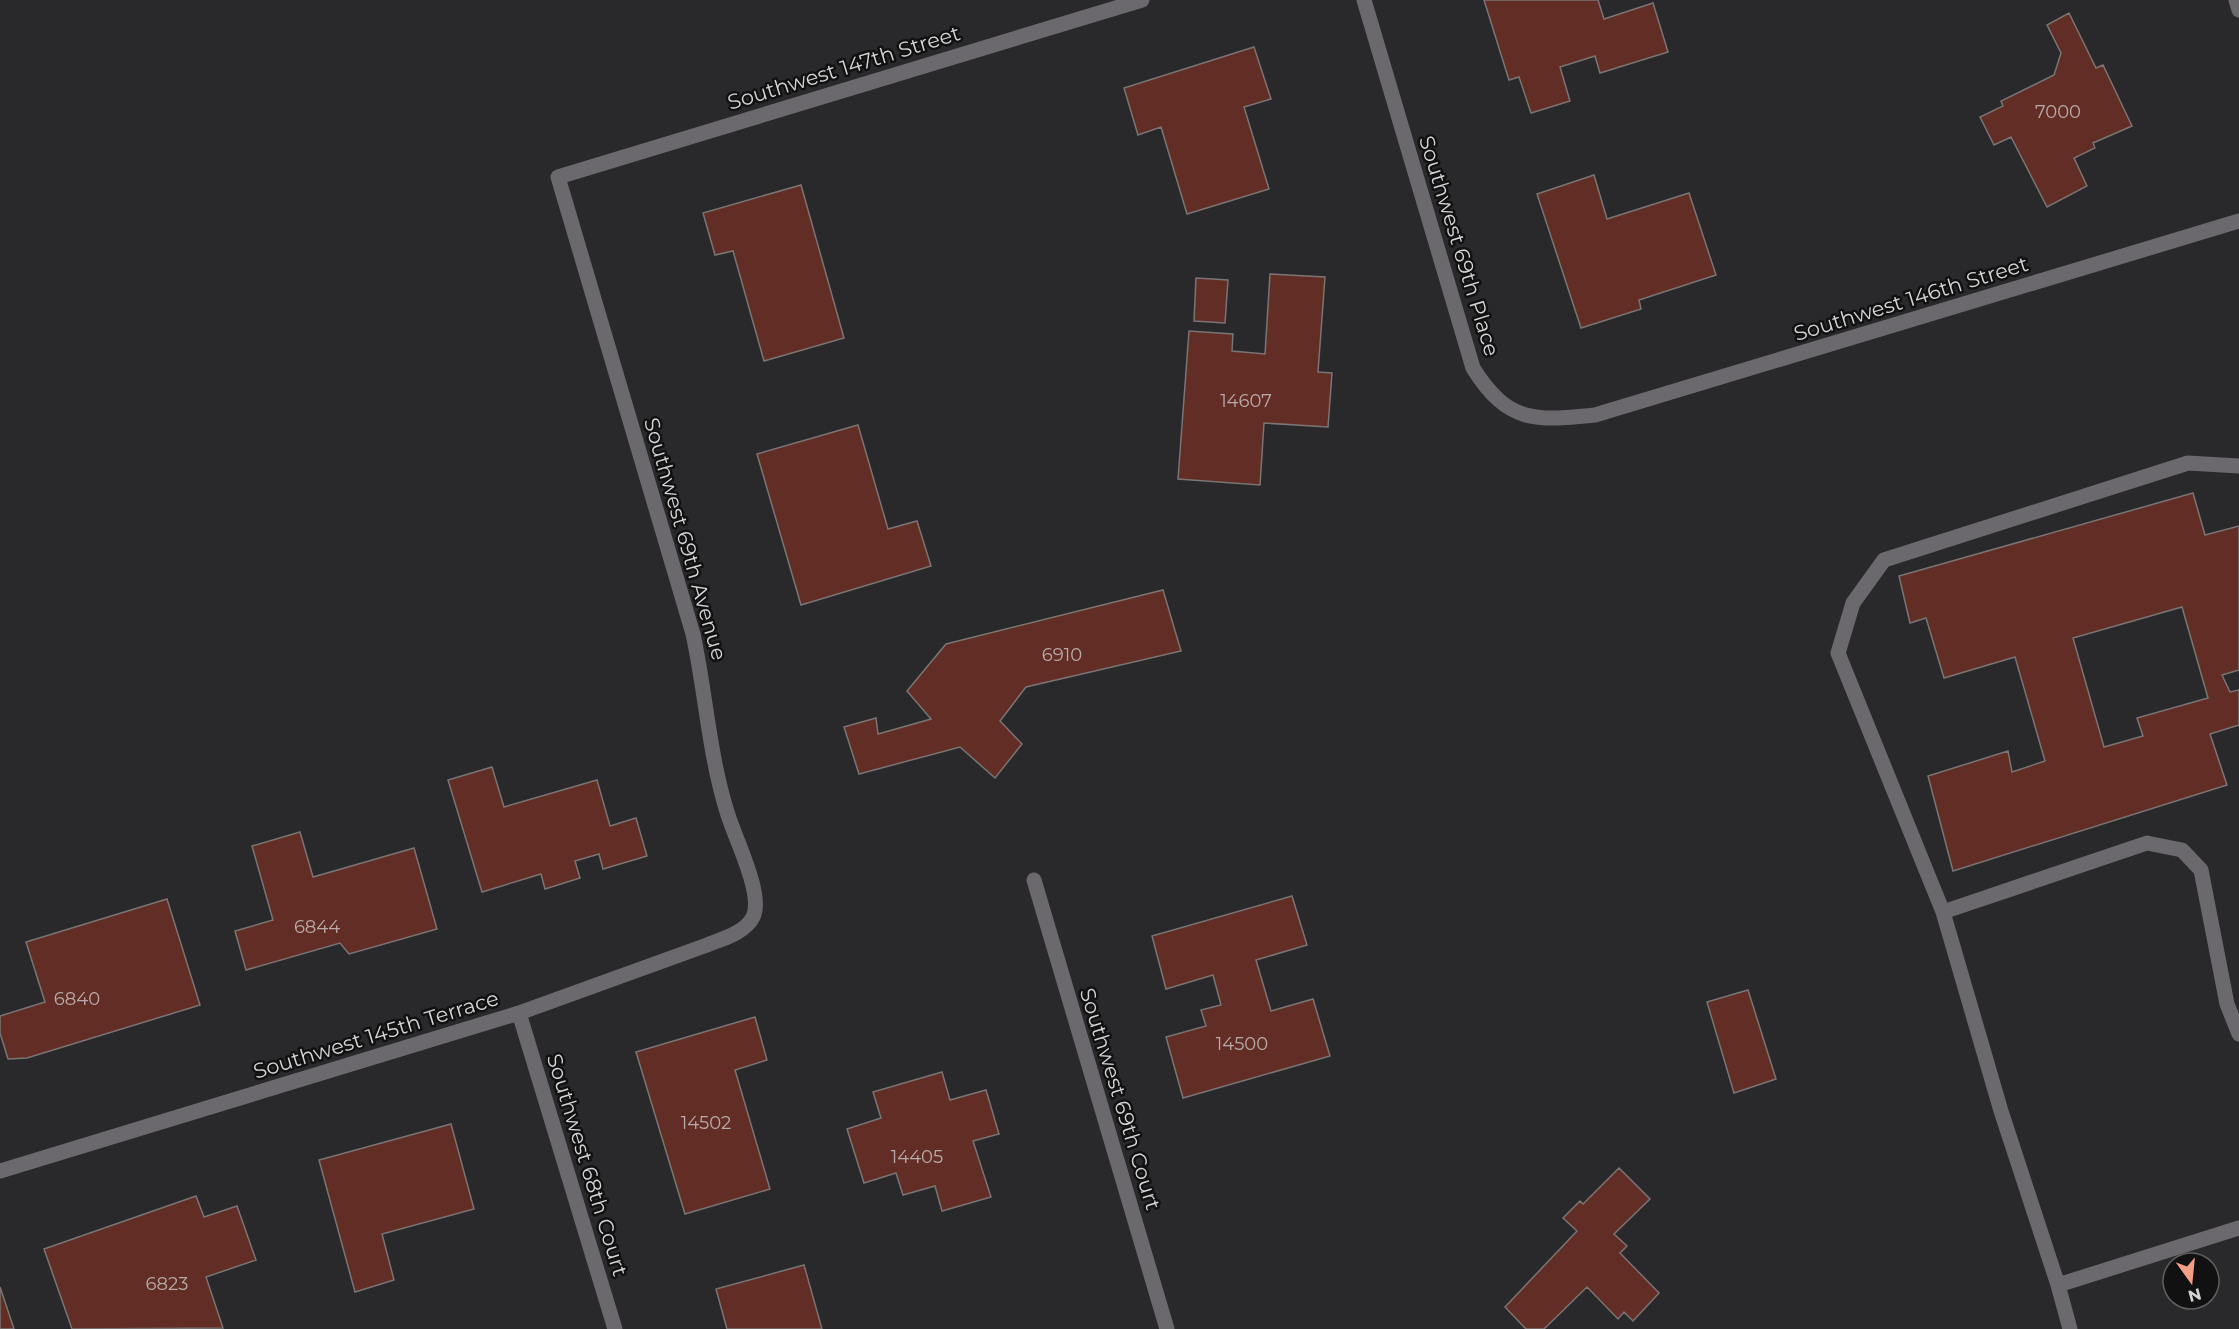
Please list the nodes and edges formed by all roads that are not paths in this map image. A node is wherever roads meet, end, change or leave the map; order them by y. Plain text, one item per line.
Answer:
1 (1142, 0) edge
2 (1364, 0) edge
3 (2236, 0) edge
4 (2239, 10) edge
5 (558, 177) joint
6 (2239, 221) edge
7 (1595, 415) joint
8 (2239, 465) edge
9 (1034, 880) dead end
10 (1943, 912) junction
11 (753, 916) joint
12 (519, 1012) junction
13 (2239, 1034) edge
14 (0, 1171) edge
15 (2239, 1228) edge
16 (2058, 1285) junction
17 (615, 1329) edge
18 (1167, 1329) edge
19 (2070, 1329) edge

1 - 5 street, Southwest 147th Street
2 - 7 street, Southwest 69th Place
3 - 4 street
5 - 11 street, Southwest 69th Avenue
6 - 7 street, Southwest 146th Street
8 - 10 street
9 - 18 street, Southwest 69th Court
10 - 13 street
10 - 16 street
11 - 12 street, Southwest 145th Terrace
12 - 14 street, Southwest 145th Terrace
12 - 17 street, Southwest 68th Court
15 - 16 street
16 - 19 street

